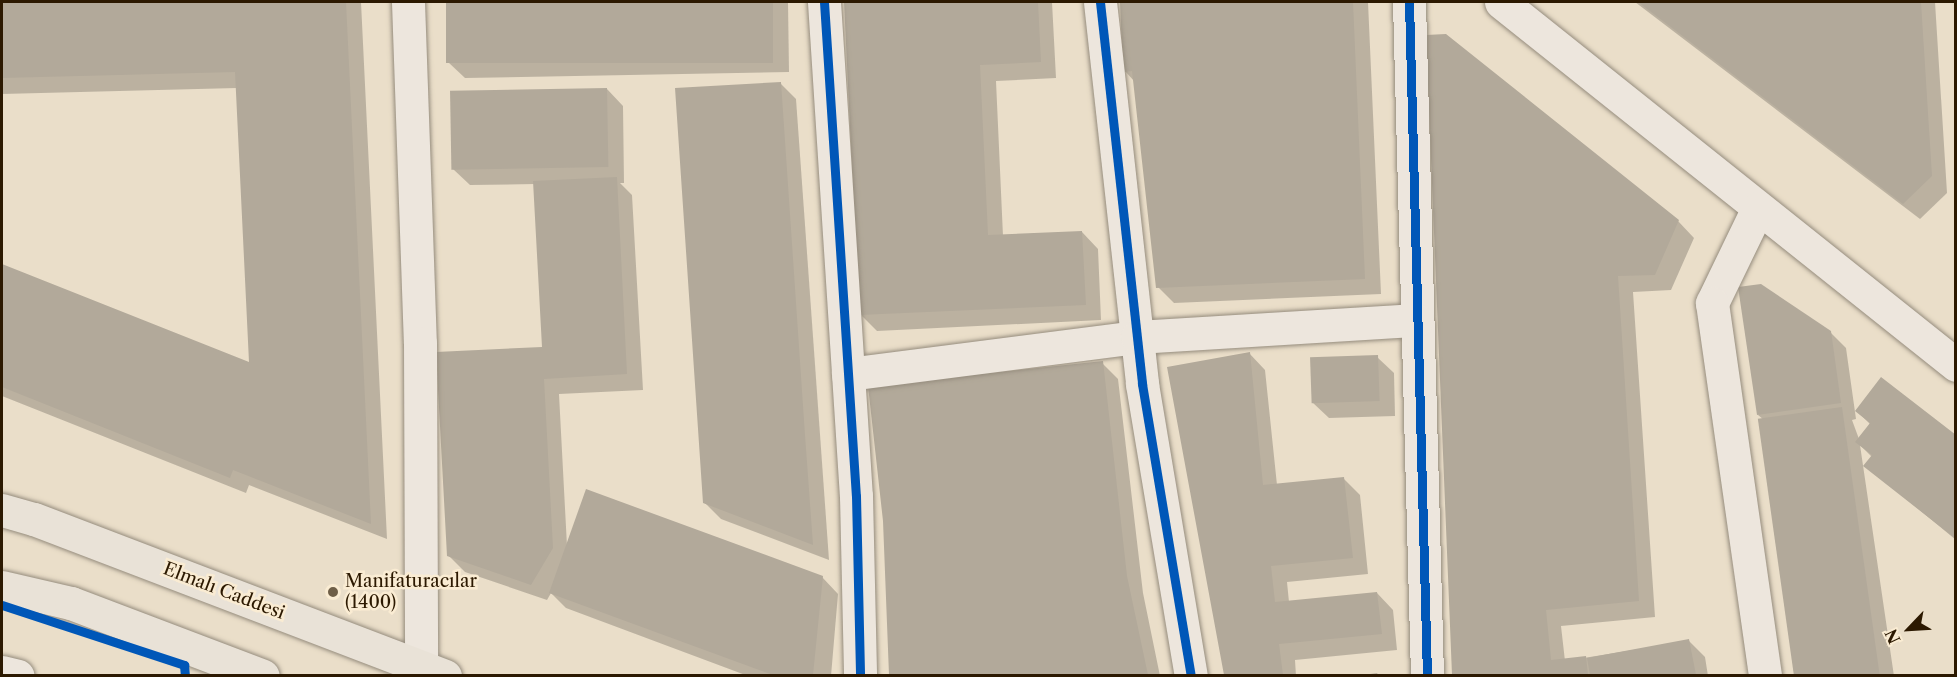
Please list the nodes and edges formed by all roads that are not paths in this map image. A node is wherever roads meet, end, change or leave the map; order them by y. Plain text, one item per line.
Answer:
1 (408, 2) edge
2 (824, 2) edge
3 (1100, 2) edge
4 (1410, 2) edge
5 (1501, 2) edge
6 (1758, 208) junction
7 (1416, 320) junction
8 (1137, 337) junction
9 (1956, 365) edge
10 (848, 374) junction
11 (2, 510) edge
12 (2, 587) edge
13 (433, 671) edge
14 (2, 672) edge
15 (18, 675) edge
16 (263, 675) edge
17 (860, 675) edge
18 (1191, 675) edge
19 (1427, 675) edge
20 (1765, 675) edge

1 - 13 street
2 - 10 street
3 - 8 street
4 - 7 street
5 - 6 street
6 - 9 street
6 - 20 street
7 - 8 street
7 - 19 street
8 - 10 street
8 - 18 street
10 - 17 street
11 - 13 main road, Elmalı Caddesi
12 - 16 main road
14 - 15 street

